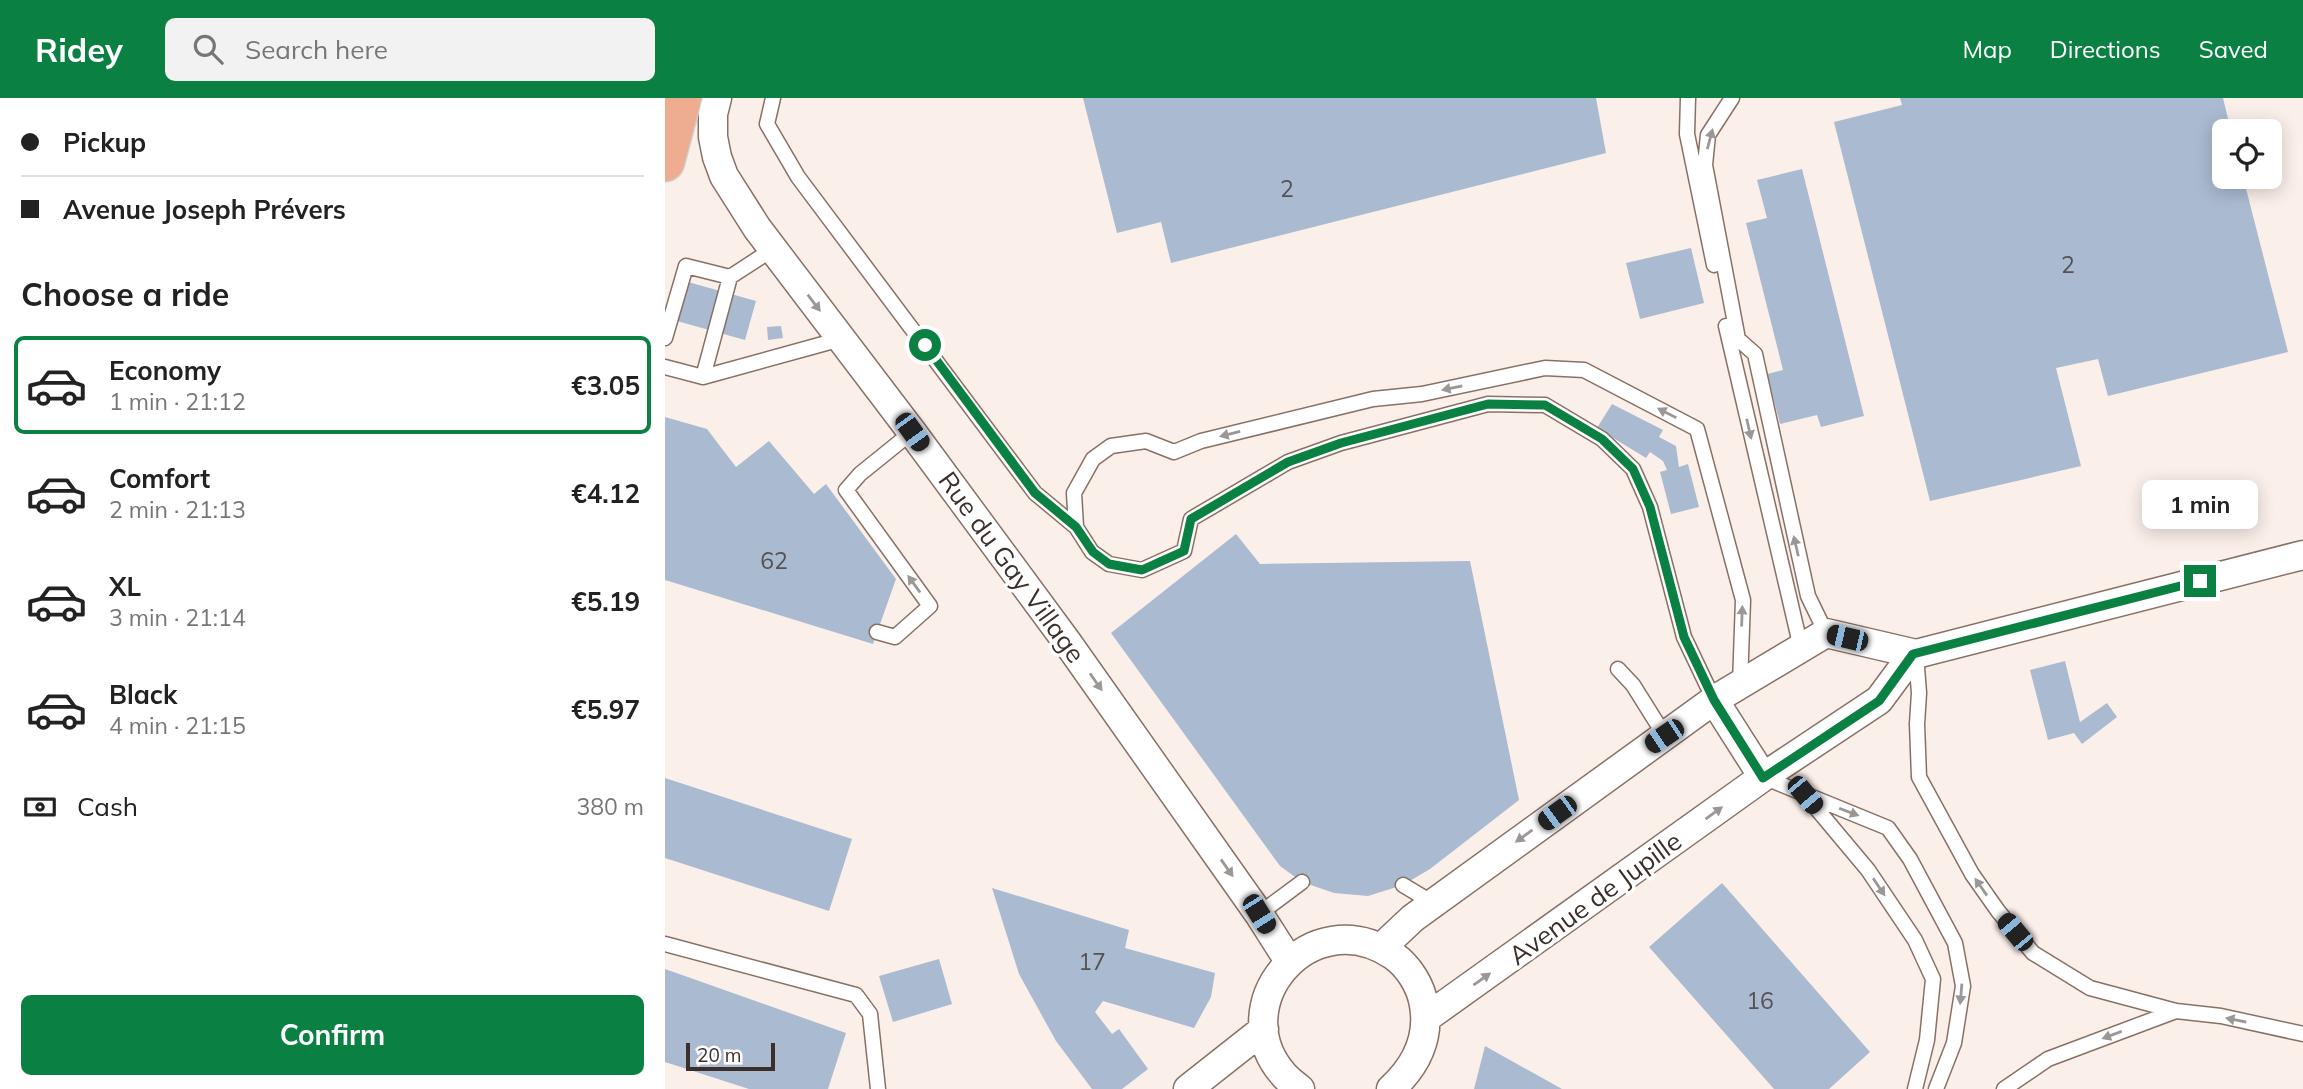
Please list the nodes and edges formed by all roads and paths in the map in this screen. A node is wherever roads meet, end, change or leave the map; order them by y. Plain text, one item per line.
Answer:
1 (682, 98) edge
2 (717, 98) edge
3 (773, 98) edge
4 (1688, 98) edge
5 (1732, 98) edge
6 (665, 162) edge
7 (773, 249) junction
8 (730, 278) junction
9 (665, 338) edge
10 (841, 339) junction
11 (665, 367) edge
12 (703, 377) junction
13 (912, 432) junction
14 (1076, 527) junction
15 (2303, 555) edge
16 (877, 632) dead end
17 (1826, 633) junction
18 (1801, 648) junction
19 (1915, 654) junction
20 (1618, 669) dead end
21 (1740, 684) junction
22 (1714, 700) junction
23 (1664, 736) junction
24 (1763, 778) junction
25 (1805, 795) junction
26 (1302, 882) dead end
27 (1403, 884) dead end
28 (1433, 904) junction
29 (1259, 914) junction
30 (665, 944) edge
31 (1381, 947) junction
32 (1289, 961) junction
33 (2176, 1011) junction
34 (1426, 1018) junction
35 (1263, 1029) junction
36 (2303, 1034) edge
37 (1416, 1078) edge
38 (878, 1089) edge
39 (1188, 1089) edge
40 (1300, 1089) edge
41 (1391, 1089) edge
42 (1915, 1089) edge
43 (1936, 1089) edge
44 (2004, 1089) edge

1 - 6 main road
2 - 7 street, Rue du Gay Village
3 - 14 lane
4 -> 18 lane
17 -> 5 lane
7 - 8 lane
7 -> 10 street, Rue du Gay Village
8 - 9 lane
8 - 12 lane
10 - 12 lane
10 - 13 street, Rue du Gay Village
11 - 12 lane
16 -> 13 lane
13 -> 29 street, Rue du Gay Village
21 -> 14 lane
14 - 22 lane
15 - 19 street
17 - 18 street
17 - 19 street
18 - 21 street
19 - 24 street, Avenue de Jupille
33 -> 19 lane
20 - 23 lane
21 - 22 street
22 - 23 street
22 - 24 street
23 -> 28 street
24 - 25 lane
34 -> 24 street, Avenue de Jupille
25 -> 42 lane
25 -> 43 lane
26 - 29 lane
27 - 28 lane
28 - 31 street
29 - 32 street, Rue du Gay Village
30 - 38 lane
31 - 32 street
31 - 34 street
32 - 35 street
36 -> 33 lane
33 -> 44 lane
34 - 37 street
35 - 39 street
35 - 40 street
37 - 41 street

